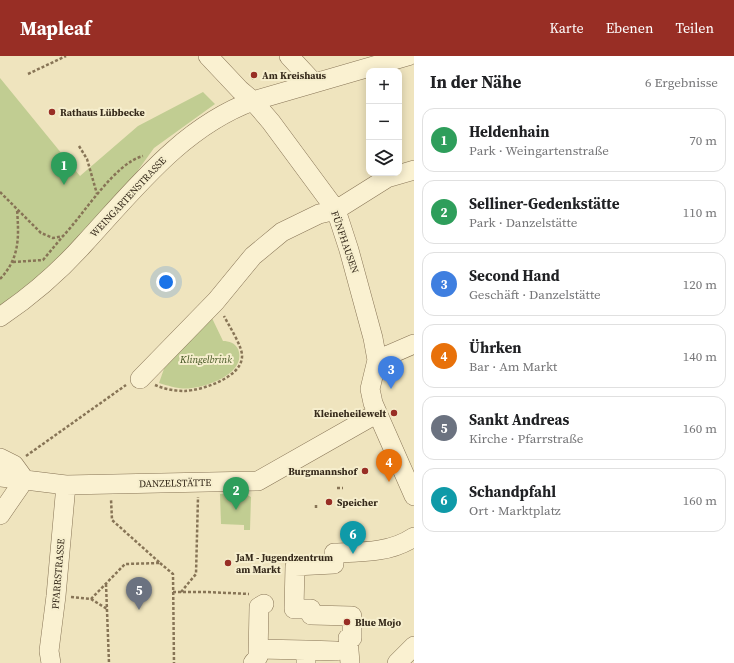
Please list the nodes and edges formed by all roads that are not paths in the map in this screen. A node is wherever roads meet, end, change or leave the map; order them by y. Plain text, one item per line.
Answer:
1 (208, 56) edge
2 (289, 56) edge
3 (408, 56) edge
4 (374, 60) edge
5 (314, 83) junction
6 (253, 101) junction
7 (414, 170) edge
8 (336, 210) junction
9 (0, 317) edge
10 (414, 344) edge
11 (377, 360) junction
12 (140, 379) road end
13 (376, 414) junction
14 (9, 470) edge
15 (410, 471) edge
16 (66, 485) junction
17 (414, 496) edge
18 (0, 515) edge
19 (414, 537) edge
20 (260, 599) road end
21 (414, 646) edge
22 (255, 656) edge
23 (306, 657) edge
24 (343, 657) edge
25 (414, 660) edge
26 (49, 663) edge
27 (397, 663) edge
28 (411, 663) edge

1 - 6 street, FÜNFHAUSEN
2 - 5 street
3 - 4 street, WEINGARTENSTRASSE
4 - 5 street, WEINGARTENSTRASSE
5 - 6 street, WEINGARTENSTRASSE
6 - 8 street, FÜNFHAUSEN
6 - 9 street, WEINGARTENSTRASSE
7 - 8 street
8 - 11 street, FÜNFHAUSEN
8 - 12 street
10 - 11 street
11 - 13 street
13 - 15 street
13 - 16 street, DANZELSTÄTTE
14 - 16 street, DANZELSTÄTTE
14 - 18 street
15 - 17 street
16 - 26 street, PFARRSTRASSE
19 - 24 street
20 - 22 street
21 - 27 street
22 - 23 street
23 - 24 street
25 - 28 street

